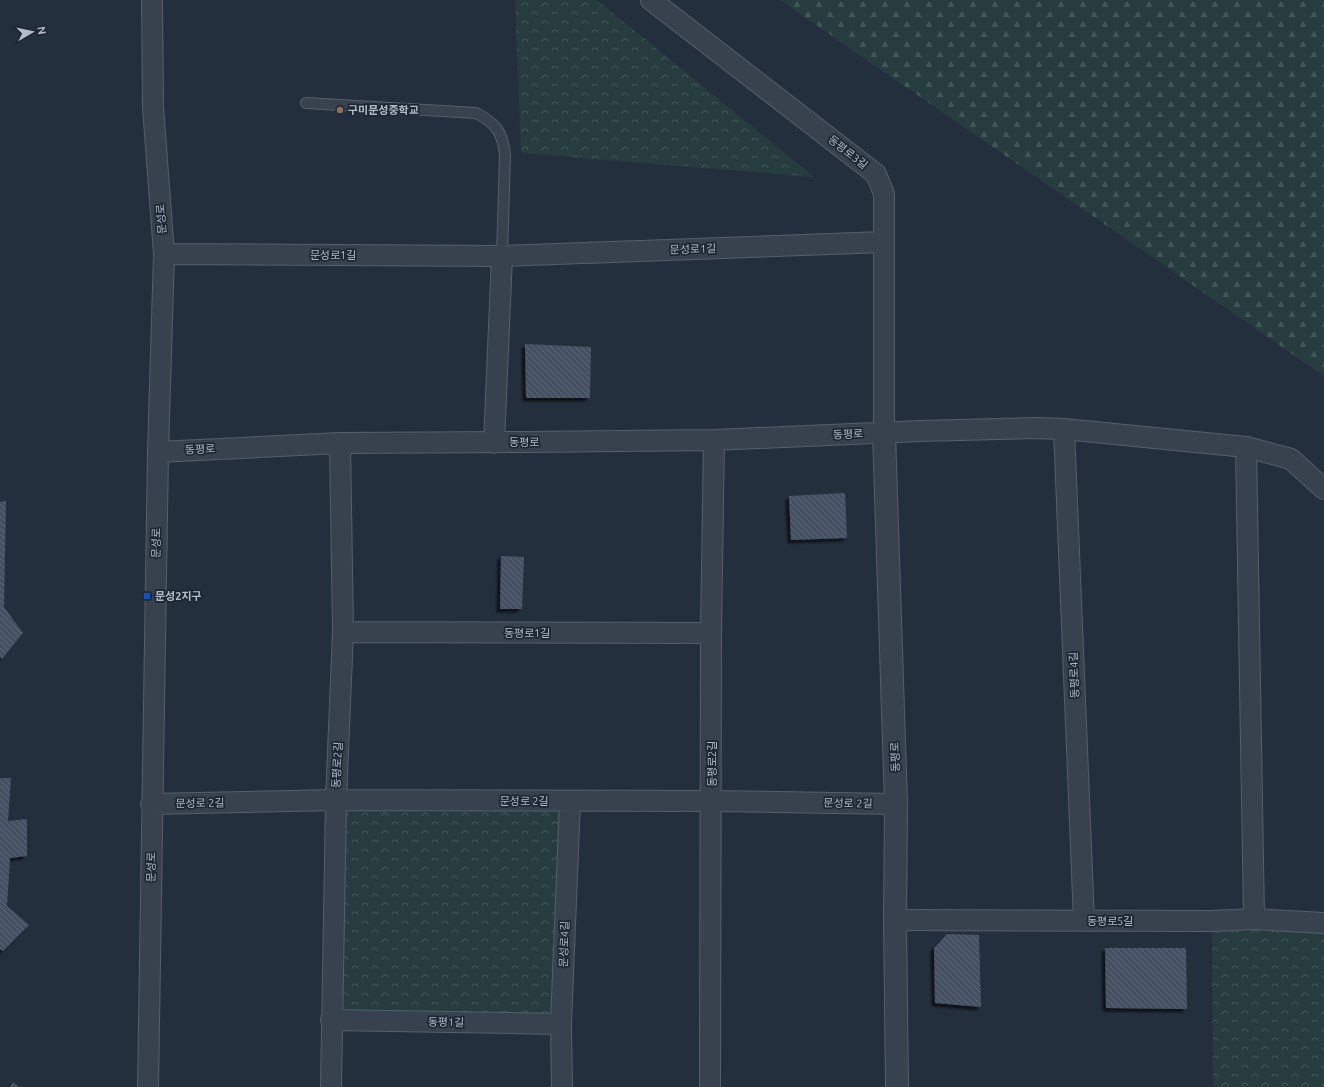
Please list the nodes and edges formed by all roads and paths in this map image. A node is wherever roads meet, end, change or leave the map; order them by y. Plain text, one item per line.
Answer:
1 (152, 0) edge
2 (651, 0) edge
3 (306, 103) dead end
4 (884, 242) junction
5 (164, 254) junction
6 (502, 256) junction
7 (1064, 429) junction
8 (884, 433) junction
9 (714, 440) junction
10 (340, 443) junction
11 (494, 443) junction
12 (1246, 447) junction
13 (158, 452) junction
14 (1324, 489) edge
15 (343, 632) junction
16 (711, 633) junction
17 (336, 800) junction
18 (570, 801) junction
19 (712, 801) junction
20 (151, 804) junction
21 (896, 804) junction
22 (1254, 919) junction
23 (895, 920) junction
24 (1084, 921) junction
25 (1324, 923) edge
26 (331, 1020) junction
27 (561, 1024) junction
28 (148, 1087) edge
29 (331, 1087) edge
30 (562, 1087) edge
31 (710, 1087) edge
32 (897, 1087) edge

1 - 5 street, 문성로
2 - 4 street, 동평로3길
3 - 6 lane
4 - 6 street, 문성로1길
4 - 8 street, 동평로3길
5 - 6 street, 문성로1길
5 - 13 street, 문성로
6 - 11 street
7 - 8 street
7 - 12 street
7 - 24 street, 동평로4길
8 - 9 street, 동평로
8 - 21 street, 동평로
9 - 11 street, 동평로
9 - 16 street, 동평로2길
10 - 11 street, 동평로
10 - 13 street, 동평로
10 - 15 street, 동평로2길
12 - 14 street
12 - 22 street
13 - 20 street, 문성로
15 - 16 street, 동평로1길
15 - 17 street, 동평로2길
16 - 19 street, 동평로2길
17 - 18 street, 문성로 2길
17 - 20 street, 문성로 2길
17 - 26 street, 동평로2길
18 - 19 street, 문성로 2길
18 - 27 street, 문성로4길
19 - 21 street, 문성로 2길
19 - 31 street, 동평로2길
20 - 28 street, 문성로
21 - 23 street, 동평로
22 - 24 street, 동평로5길
22 - 25 street, 동평로5길
23 - 24 street, 동평로5길
23 - 32 street, 동평로
26 - 27 street, 동평1길
26 - 29 street, 동평로2길
27 - 30 street, 문성로4길

